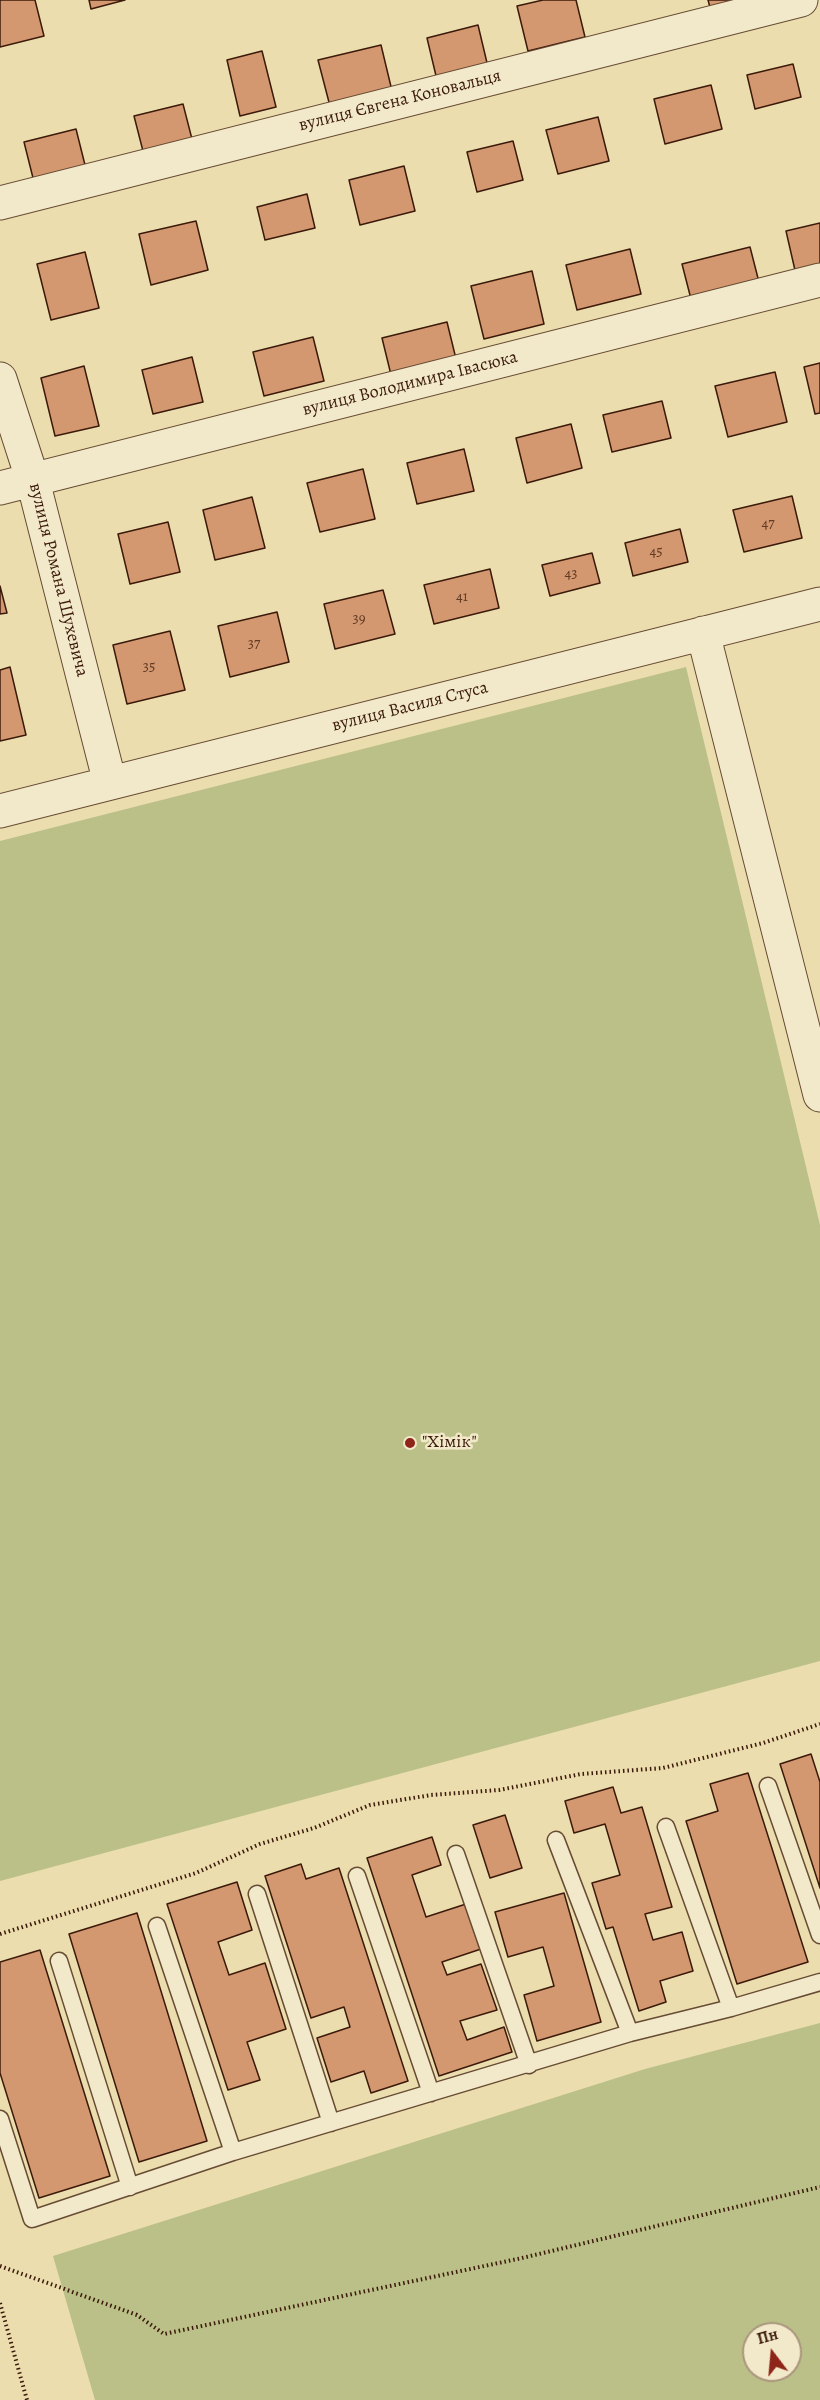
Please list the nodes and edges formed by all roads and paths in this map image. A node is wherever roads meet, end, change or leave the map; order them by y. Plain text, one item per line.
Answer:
1 (801, 0) edge
2 (0, 203) edge
3 (820, 280) edge
4 (0, 379) edge
5 (33, 481) junction
6 (0, 489) edge
7 (820, 604) edge
8 (703, 633) junction
9 (110, 783) junction
10 (0, 811) edge
11 (820, 1095) edge
12 (820, 1724) edge
13 (768, 1786) dead end
14 (666, 1827) dead end
15 (556, 1840) dead end
16 (456, 1854) dead end
17 (357, 1876) dead end
18 (257, 1894) dead end
19 (157, 1926) dead end
20 (0, 1934) edge
21 (820, 1935) edge
22 (59, 1961) dead end
23 (820, 1982) edge
24 (731, 2008) junction
25 (630, 2033) junction
26 (528, 2065) junction
27 (431, 2093) junction
28 (0, 2119) edge
29 (331, 2123) junction
30 (232, 2152) junction
31 (130, 2187) junction
32 (820, 2187) edge
33 (0, 2266) edge
34 (0, 2303) edge
35 (27, 2400) edge

1 - 2 street, вулиця Євгена Коновальця
3 - 5 street, вулиця Володимира Івасюка
4 - 5 street, вулиця Романа Шухевича
5 - 6 street, вулиця Володимира Івасюка
5 - 9 street, вулиця Романа Шухевича
7 - 8 street, вулиця Василя Стуса
8 - 9 street, вулиця Василя Стуса
8 - 11 street
9 - 10 street, вулиця Василя Стуса
12 - 20 path
13 - 21 lane
14 - 24 lane
15 - 25 lane
16 - 26 lane
17 - 27 lane
18 - 29 lane
19 - 30 lane
22 - 31 lane
23 - 24 lane
24 - 25 lane
25 - 26 lane
26 - 27 lane
27 - 29 lane
28 - 31 lane
29 - 30 lane
30 - 31 lane
32 - 33 path
34 - 35 path

